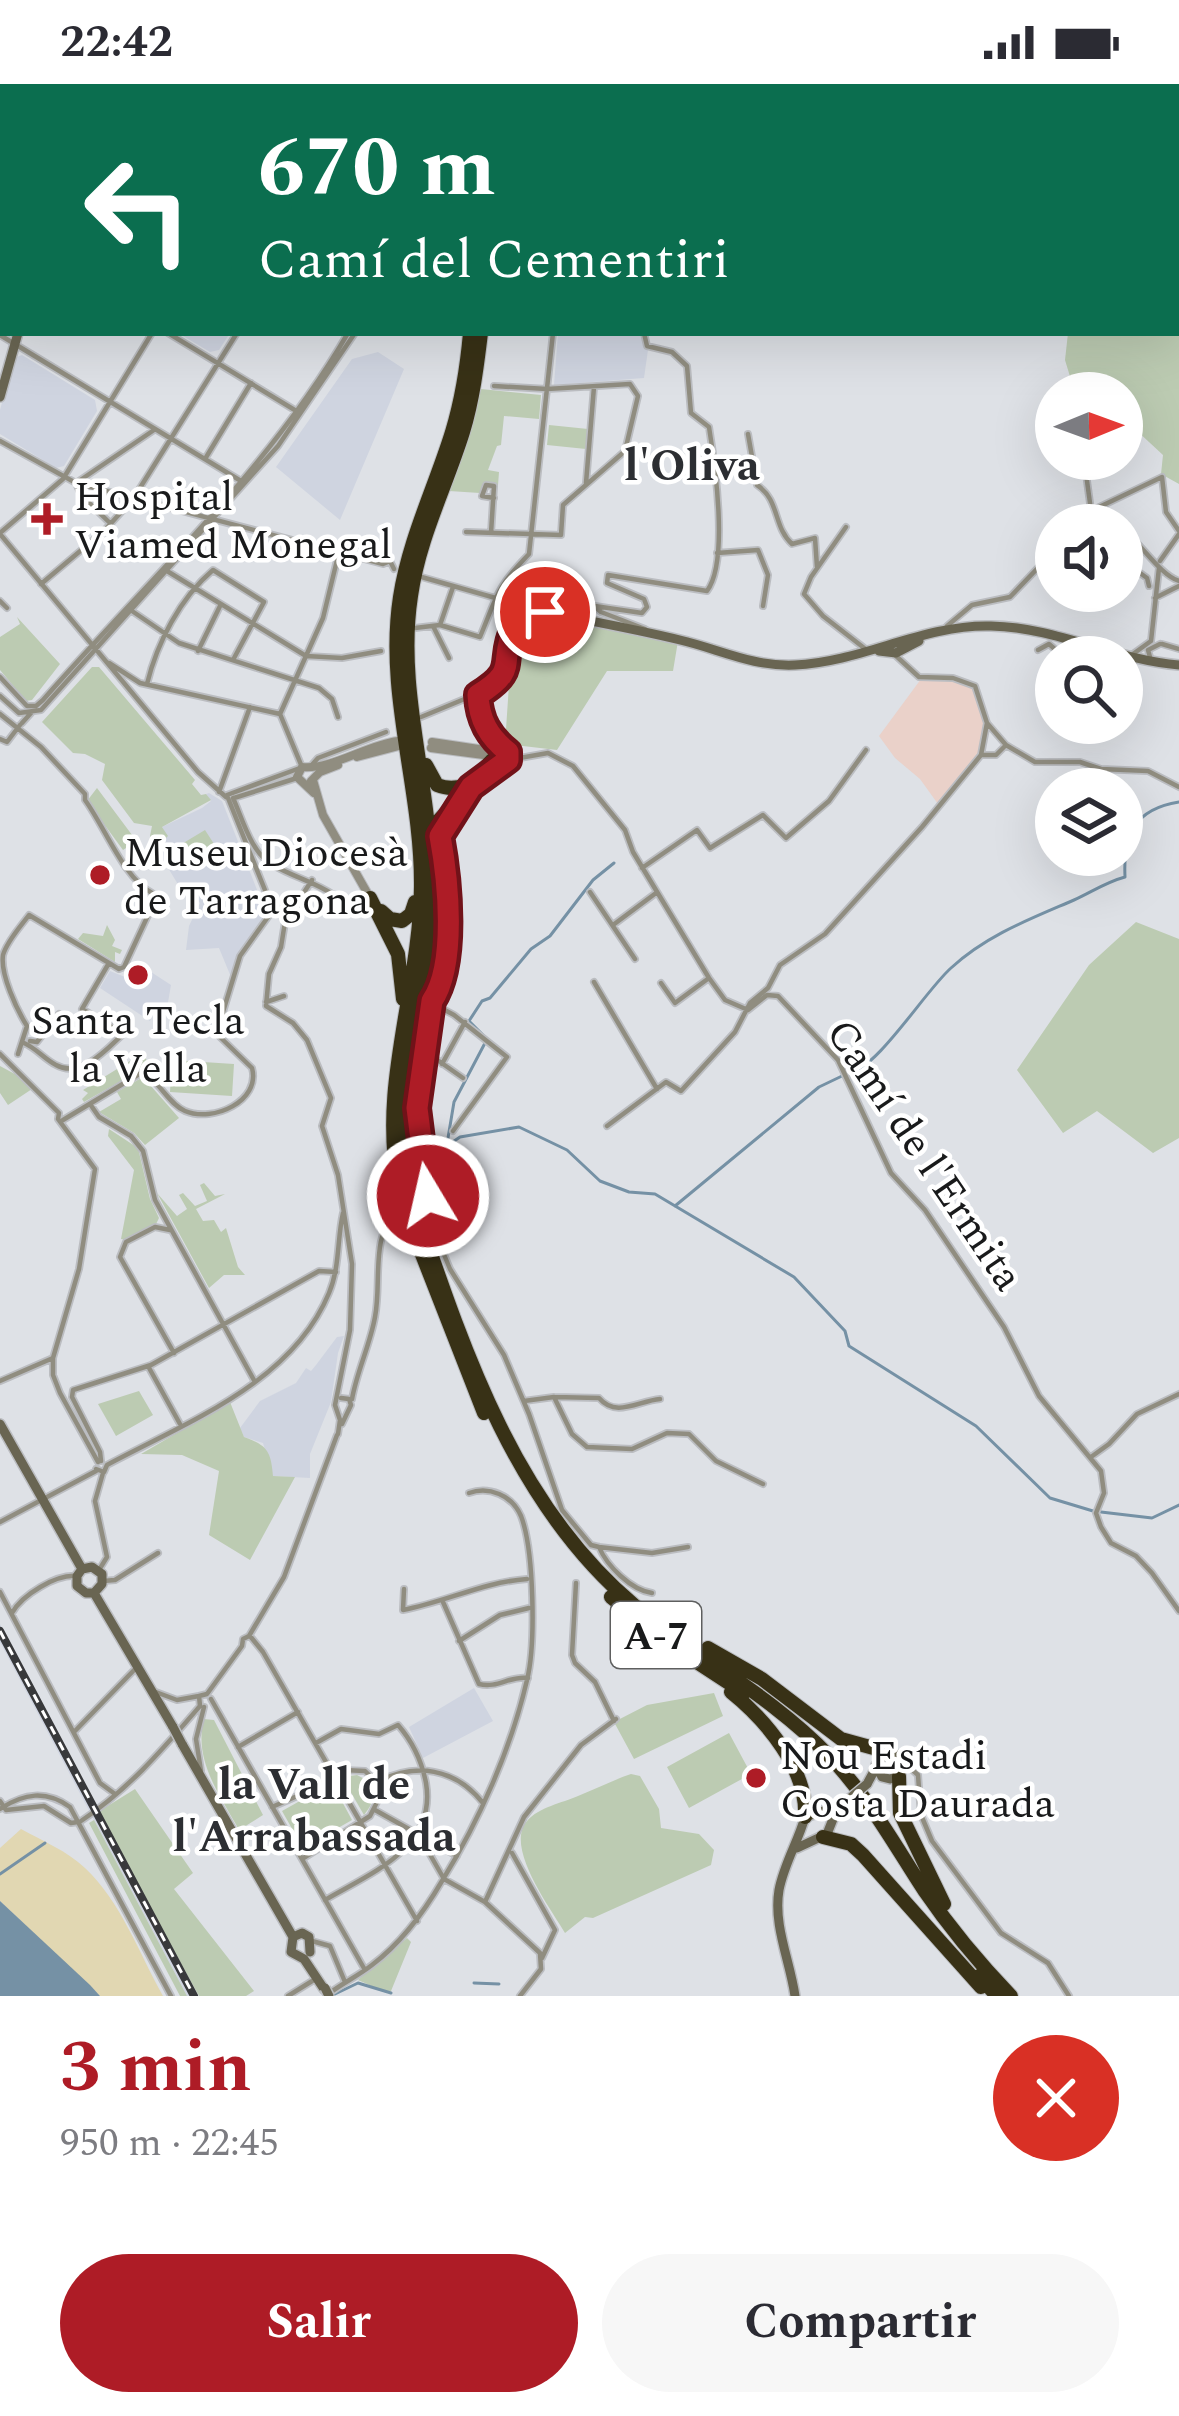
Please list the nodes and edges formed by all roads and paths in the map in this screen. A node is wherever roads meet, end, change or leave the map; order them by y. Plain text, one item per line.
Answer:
1 (150, 336) edge
2 (173, 336) edge
3 (235, 336) edge
4 (350, 336) edge
5 (350, 336) edge
6 (470, 336) edge
7 (480, 336) edge
8 (554, 336) edge
9 (645, 336) edge
10 (16, 339) edge
11 (219, 364) junction
12 (251, 383) junction
13 (494, 386) dead end
14 (594, 387) junction
15 (548, 389) junction
16 (0, 397) edge
17 (109, 403) junction
18 (298, 412) junction
19 (154, 430) junction
20 (748, 434) dead end
21 (0, 440) edge
22 (171, 440) junction
23 (205, 459) junction
24 (63, 479) junction
25 (241, 481) junction
26 (76, 483) junction
27 (586, 485) junction
28 (494, 498) dead end
29 (134, 499) junction
30 (1106, 504) edge
31 (210, 520) junction
32 (111, 524) junction
33 (846, 527) dead end
34 (466, 532) dead end
35 (1179, 532) edge
36 (0, 533) edge
37 (491, 533) junction
38 (533, 535) junction
39 (1143, 545) edge
40 (339, 552) junction
41 (717, 553) junction
42 (1160, 565) junction
43 (818, 567) junction
44 (397, 569) dead end
45 (167, 571) junction
46 (1035, 571) edge
47 (1143, 575) edge
48 (418, 576) dead end
49 (505, 579) junction
50 (41, 584) junction
51 (1179, 584) edge
52 (452, 586) junction
53 (1149, 586) dead end
54 (194, 588) junction
55 (492, 598) junction
56 (1155, 598) junction
57 (502, 600) junction
58 (0, 601) edge
59 (221, 604) junction
60 (594, 605) junction
61 (763, 606) dead end
62 (7, 608) dead end
63 (129, 609) junction
64 (545, 612) junction
65 (957, 616) junction
66 (252, 623) junction
67 (436, 626) junction
68 (416, 628) dead end
69 (950, 628) junction
70 (165, 635) junction
71 (656, 635) junction
72 (1049, 636) edge
73 (1151, 641) junction
74 (1160, 644) junction
75 (1143, 648) edge
76 (95, 649) junction
77 (894, 650) junction
78 (1179, 650) edge
79 (198, 651) junction
80 (381, 651) dead end
81 (868, 651) junction
82 (1143, 652) edge
83 (305, 656) junction
84 (449, 658) dead end
85 (1143, 659) edge
86 (232, 660) junction
87 (1179, 665) edge
88 (0, 677) edge
89 (296, 681) junction
90 (144, 684) junction
91 (408, 684) junction
92 (132, 694) junction
93 (478, 695) junction
94 (0, 696) edge
95 (250, 707) junction
96 (33, 711) junction
97 (0, 714) edge
98 (280, 714) junction
99 (338, 717) dead end
100 (421, 717) dead end
101 (987, 723) junction
102 (19, 727) junction
103 (386, 732) dead end
104 (0, 739) edge
105 (398, 744) dead end
106 (432, 745) dead end
107 (1006, 746) junction
108 (866, 750) dead end
109 (981, 754) junction
110 (499, 755) junction
111 (307, 773) junction
112 (471, 787) junction
113 (1179, 788) edge
114 (226, 796) junction
115 (418, 831) junction
116 (642, 868) junction
117 (431, 878) junction
118 (312, 880) junction
119 (590, 892) dead end
120 (656, 893) junction
121 (334, 895) dead end
122 (370, 898) junction
123 (613, 925) junction
124 (3, 953) edge
125 (634, 958) dead end
126 (109, 963) junction
127 (2, 968) edge
128 (709, 978) junction
129 (594, 982) dead end
130 (661, 983) dead end
131 (284, 996) dead end
132 (429, 1001) junction
133 (266, 1002) junction
134 (748, 1010) junction
135 (59, 1014) dead end
136 (465, 1022) junction
137 (25, 1040) junction
138 (426, 1052) junction
139 (0, 1054) edge
140 (16, 1058) junction
141 (442, 1064) junction
142 (396, 1066) junction
143 (463, 1078) dead end
144 (657, 1089) junction
145 (89, 1103) junction
146 (62, 1117) junction
147 (607, 1126) dead end
148 (453, 1131) dead end
149 (425, 1178) junction
150 (406, 1195) junction
151 (343, 1213) junction
152 (170, 1231) junction
153 (336, 1272) junction
154 (224, 1325) junction
155 (174, 1353) junction
156 (52, 1358) junction
157 (148, 1366) junction
158 (0, 1382) edge
159 (255, 1382) junction
160 (1179, 1394) edge
161 (554, 1397) junction
162 (344, 1400) junction
163 (661, 1400) dead end
164 (524, 1401) junction
165 (338, 1411) junction
166 (349, 1411) junction
167 (0, 1424) edge
168 (181, 1425) junction
169 (338, 1434) junction
170 (1091, 1456) junction
171 (101, 1466) junction
172 (763, 1484) dead end
173 (469, 1493) dead end
174 (42, 1499) junction
175 (0, 1522) edge
176 (598, 1547) junction
177 (688, 1547) dead end
178 (580, 1552) junction
179 (158, 1553) dead end
180 (79, 1572) junction
181 (101, 1575) junction
182 (530, 1579) junction
183 (576, 1583) dead end
184 (404, 1589) dead end
185 (652, 1593) dead end
186 (2, 1596) edge
187 (98, 1597) junction
188 (19, 1602) junction
189 (443, 1602) junction
190 (532, 1608) junction
191 (1179, 1611) edge
192 (12, 1614) junction
193 (249, 1636) junction
194 (459, 1641) junction
195 (255, 1642) junction
196 (242, 1646) junction
197 (690, 1658) junction
198 (138, 1666) junction
199 (528, 1678) junction
200 (152, 1690) junction
201 (205, 1701) junction
202 (298, 1712) junction
203 (74, 1732) junction
204 (316, 1743) junction
205 (238, 1747) junction
206 (888, 1752) junction
207 (876, 1765) junction
208 (423, 1769) junction
209 (901, 1771) junction
210 (333, 1774) junction
211 (376, 1781) junction
212 (204, 1782) junction
213 (867, 1784) junction
214 (106, 1790) junction
215 (121, 1793) junction
216 (26, 1797) junction
217 (483, 1803) junction
218 (27, 1806) junction
219 (839, 1806) junction
220 (2, 1807) edge
221 (272, 1807) junction
222 (101, 1808) junction
223 (375, 1810) junction
224 (75, 1814) junction
225 (65, 1818) junction
226 (810, 1820) junction
227 (81, 1821) junction
228 (361, 1824) junction
229 (418, 1834) junction
230 (822, 1834) junction
231 (510, 1850) junction
232 (793, 1852) junction
233 (457, 1856) junction
234 (302, 1859) junction
235 (386, 1865) junction
236 (444, 1879) junction
237 (325, 1900) junction
238 (484, 1902) junction
239 (417, 1921) junction
240 (293, 1936) junction
241 (308, 1950) junction
242 (542, 1958) junction
243 (364, 1970) junction
244 (317, 1978) junction
245 (347, 1979) junction
246 (327, 1993) edge
247 (1001, 1994) edge
248 (171, 1996) edge
249 (289, 1996) edge
250 (520, 1996) edge
251 (795, 1996) edge
252 (1069, 1996) edge

1 - 17 street
2 - 11 street
3 - 11 street
4 - 18 street
5 - 31 street
6 - 115 highway, A-7
7 - 91 highway, A-7
8 - 15 street
9 - 41 street
10 - 16 main road
10 - 17 street
11 - 12 street
11 - 22 street
12 - 18 street
12 - 23 street
13 - 15 street
14 - 15 street
14 - 27 street
14 - 27 street
15 - 38 street
17 - 19 street
17 - 24 street
18 - 25 street
19 - 22 street
19 - 26 street
20 - 43 street
21 - 24 street
22 - 23 street
22 - 29 street
23 - 25 street
24 - 26 street
24 - 36 street
25 - 31 street
26 - 29 street
26 - 32 street
27 - 38 street
28 - 37 street
29 - 31 street
29 - 32 street
30 - 35 street
31 - 40 street
31 - 45 street
31 - 63 street
32 - 50 street
33 - 43 street
34 - 37 street
35 - 42 street
36 - 50 street
37 - 38 street
38 - 49 street
39 - 42 street
40 - 44 street
40 - 83 street
41 - 60 street
41 - 61 street
42 - 51 street
42 - 56 street
43 - 81 street
45 - 54 street
45 - 63 street
46 - 65 street
47 - 53 street
48 - 52 street
49 - 55 street
49 - 57 street
50 - 76 street
51 - 56 street
52 - 55 street
52 - 67 street
54 - 59 street
54 - 66 street
54 - 70 street
55 - 57 street
55 - 67 street
56 - 73 street
57 - 64 street
58 - 62 street
59 - 66 street
59 - 79 street
60 - 64 street
60 - 71 street
63 - 70 street
63 - 76 street
64 - 71 main road
64 - 93 street
65 - 69 street
65 - 69 street
66 - 83 street
66 - 86 street
67 - 68 street
67 - 84 street
69 - 72 main road
69 - 77 main road
70 - 79 street
70 - 90 street
71 - 81 main road
73 - 74 street
73 - 75 street
74 - 78 street
74 - 82 street
76 - 90 street
76 - 92 street
76 - 96 street
77 - 81 main road
77 - 101 street
79 - 86 street
80 - 83 street
83 - 89 street
85 - 87 main road
86 - 89 street
88 - 96 street
89 - 98 street
89 - 99 street
90 - 92 street
90 - 95 street
91 - 110 highway
91 - 117 highway, A-7
92 - 114 street
93 - 100 street
93 - 110 street
94 - 96 street
95 - 98 street
95 - 114 street
96 - 102 street
97 - 102 street
98 - 111 street
101 - 107 street
101 - 109 street
102 - 104 street
102 - 126 street
103 - 111 street
105 - 111 street
106 - 110 street
107 - 109 street
107 - 113 street
108 - 116 street
109 - 134 street
110 - 112 street
110 - 116 street
111 - 114 street
111 - 122 street
112 - 117 highway
112 - 132 street
114 - 118 street
114 - 145 street
115 - 122 highway
115 - 142 highway, A-7
116 - 120 street
117 - 150 highway, A-7
118 - 121 street
118 - 133 street
119 - 123 street
120 - 123 street
120 - 128 street
122 - 142 highway
123 - 125 street
124 - 126 street
124 - 127 street
126 - 137 street
127 - 137 street
128 - 130 street
128 - 134 street
129 - 144 street
131 - 133 street
132 - 136 street
132 - 138 street
133 - 151 street
134 - 144 street
134 - 170 street, Camí de l'Ermita
135 - 137 street
136 - 141 street
136 - 148 street
137 - 140 street
138 - 141 street
138 - 149 street
139 - 140 street
140 - 146 street
141 - 143 street
142 - 150 highway, A-7
144 - 147 street
145 - 146 street
145 - 152 street
146 - 156 street
149 - 150 street
149 - 164 street
150 - 162 street
150 - 178 highway, A-7
150 - 197 highway, A-7
151 - 153 street
151 - 162 street
152 - 154 street
152 - 155 street
153 - 154 street
153 - 159 street
154 - 155 street
154 - 159 street
155 - 157 street
156 - 158 street
156 - 171 street
157 - 168 street
157 - 171 street
159 - 168 street
160 - 170 street
161 - 163 street
161 - 164 street
161 - 172 street
162 - 165 street
162 - 166 street
164 - 176 street
165 - 166 street
165 - 169 street
166 - 169 street
167 - 174 main road
168 - 171 street
169 - 193 street
170 - 191 street
171 - 174 street
171 - 181 street
173 - 182 street
174 - 175 street
174 - 180 main road
176 - 177 street
176 - 185 street
178 - 206 highway
178 - 247 highway, A-7
179 - 181 street
180 - 181 main road
180 - 187 main road
180 - 188 street
181 - 187 main road
182 - 189 street
182 - 190 street
183 - 231 street
184 - 189 street
186 - 188 street
186 - 192 street
187 - 198 main road
188 - 192 street
189 - 194 street
190 - 194 street
190 - 199 street
192 - 203 street
193 - 195 street
193 - 196 street
194 - 199 street
195 - 196 street
195 - 202 street
196 - 201 street
197 - 226 highway
197 - 247 highway, A-7
198 - 200 main road
198 - 203 street
199 - 217 street
200 - 201 street
200 - 212 main road, bridge
201 - 205 street
201 - 212 street
201 - 215 street
202 - 204 street
202 - 205 street
203 - 214 street
204 - 208 street
204 - 210 street
205 - 221 street
206 - 207 main road
206 - 209 main road
207 - 209 main road
207 - 213 main road
208 - 211 street
208 - 217 street
208 - 229 street
209 - 213 main road
209 - 247 highway
209 - 252 street
210 - 211 street
210 - 221 street
210 - 228 street
211 - 223 street
212 - 240 main road
213 - 219 main road, bridge
214 - 215 street
214 - 222 street
215 - 222 street
216 - 218 street
216 - 220 street
216 - 224 street
217 - 233 street
218 - 220 street
218 - 225 street
219 - 226 main road
219 - 230 main road
221 - 234 street
222 - 227 street
223 - 228 street
223 - 229 street
224 - 225 street
224 - 227 street
225 - 227 street
226 - 230 main road
226 - 230 main road
226 - 232 main road
227 - 248 street
228 - 234 street
228 - 235 street
229 - 233 street
229 - 235 street
229 - 236 street
230 - 232 main road
230 - 247 highway
231 - 238 street
231 - 242 street
232 - 251 main road
233 - 236 street
234 - 237 street
235 - 237 street
235 - 239 street
236 - 238 street
236 - 239 street
237 - 243 street
238 - 242 street
239 - 243 street
240 - 241 main road
240 - 241 main road
241 - 244 main road
241 - 245 street
241 - 246 main road
242 - 250 street
243 - 245 street
244 - 246 main road
244 - 249 street
245 - 246 street

